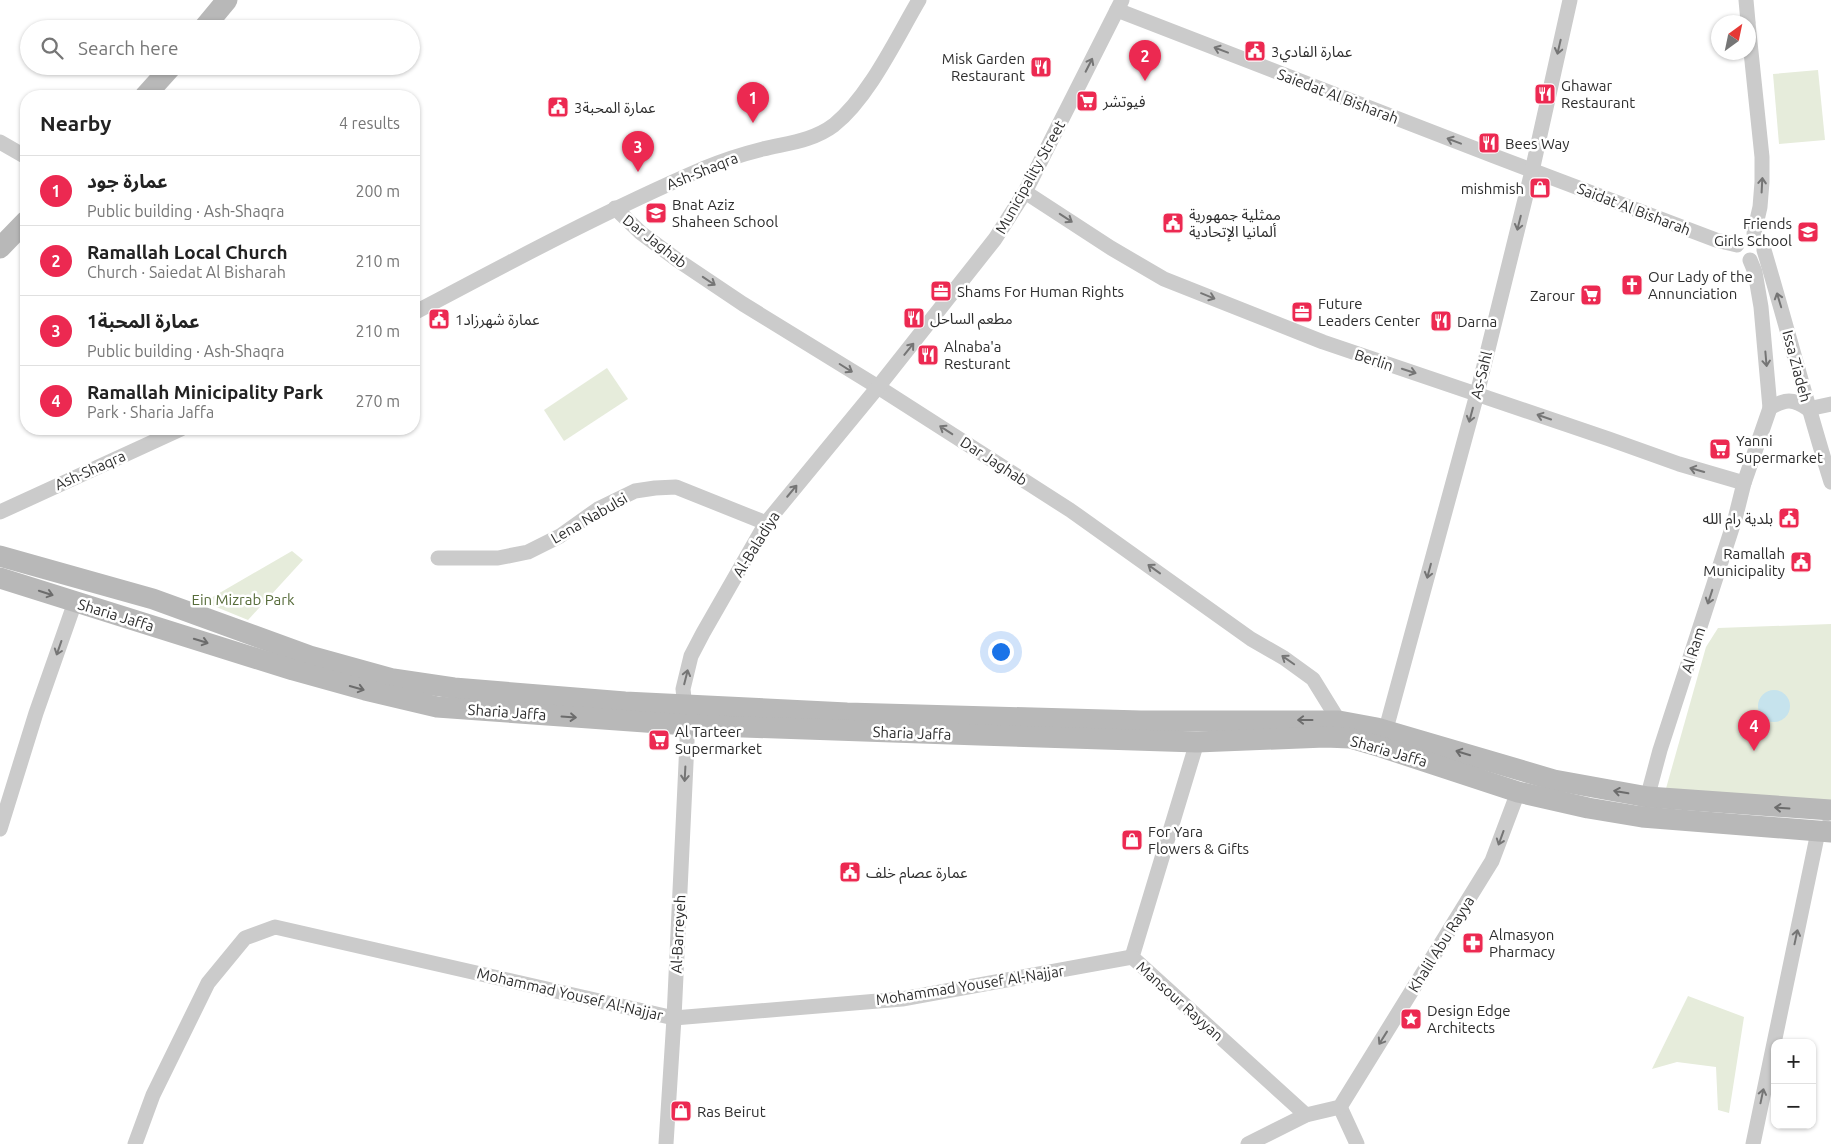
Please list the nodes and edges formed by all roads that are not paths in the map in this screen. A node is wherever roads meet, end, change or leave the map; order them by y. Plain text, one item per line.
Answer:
1 (918, 0) edge
2 (1570, 0) edge
3 (1746, 0) edge
4 (221, 2) edge
5 (1120, 5) edge
6 (1747, 15) edge
7 (209, 20) edge
8 (1752, 60) edge
9 (164, 75) edge
10 (150, 90) edge
11 (0, 142) edge
12 (20, 154) edge
13 (1532, 171) junction
14 (1025, 192) junction
15 (615, 208) junction
16 (20, 227) edge
17 (1754, 233) junction
18 (1737, 245) junction
19 (0, 248) edge
20 (1764, 250) junction
21 (1750, 260) junction
22 (420, 311) edge
23 (878, 387) junction
24 (1477, 394) junction
25 (1831, 404) edge
26 (1770, 408) junction
27 (1808, 408) junction
28 (168, 435) edge
29 (1831, 482) edge
30 (1744, 483) junction
31 (0, 512) edge
32 (766, 523) junction
33 (0, 556) edge
34 (438, 558) dead end
35 (0, 578) edge
36 (74, 602) junction
37 (686, 715) junction
38 (1344, 730) junction
39 (1383, 739) junction
40 (1197, 742) junction
41 (1518, 792) junction
42 (1645, 807) junction
43 (1831, 810) edge
44 (0, 829) edge
45 (1827, 830) edge
46 (1132, 957) junction
47 (674, 1018) junction
48 (1340, 1107) junction
49 (1306, 1115) junction
50 (135, 1144) edge
51 (666, 1144) edge
52 (1248, 1144) edge
53 (1357, 1144) edge
54 (1752, 1144) edge

1 - 15 street, Ash-Shaqra
2 -> 13 street, As-Sahl
3 - 6 street
4 - 7 main road
13 -> 5 street, Saiedat Al Bisharah
14 -> 5 street, Municipality Street
17 -> 8 street
9 - 10 main road
11 - 12 street
13 - 18 street, Saidat Al Bisharah
13 -> 24 street, As-Sahl
23 -> 14 street, Municipality Street
14 -> 24 street, Berlin
15 - 22 street, Ash-Shaqra
15 -> 23 street, Dar Jaghab
16 - 19 main road
17 - 18 street
17 - 20 street
18 - 21 street
20 - 21 street
27 -> 20 street, Issa Ziadeh
21 -> 26 street
32 -> 23 street, Al-Baladiya
38 -> 23 street, Dar Jaghab
30 -> 24 street, Berlin
24 -> 39 street, As-Sahl
25 - 27 street
26 - 27 street
26 - 30 street, Al Ram
27 - 29 street, Issa Ziadeh
28 - 31 street, Ash-Shaqra
30 -> 42 street, Al Ram
32 - 34 street, Lena Nabulsi
37 -> 32 street, Al-Baladiya
33 - 37 main road, Sharia Jaffa
35 -> 36 main road, Sharia Jaffa
36 -> 37 main road, Sharia Jaffa
36 -> 44 street
38 -> 37 main road, Sharia Jaffa
37 - 40 main road, Sharia Jaffa
37 -> 47 street, Al-Barreyeh
38 - 39 main road, Sharia Jaffa
38 - 40 main road, Sharia Jaffa
39 - 41 main road, Sharia Jaffa
42 -> 39 main road, Sharia Jaffa
40 - 46 street, Mansour Rayyan
41 - 42 main road, Sharia Jaffa
41 -> 48 street, Khalil Abu Rayya
43 -> 42 main road, Sharia Jaffa
42 - 45 main road, Sharia Jaffa
54 -> 45 street
46 - 47 street, Mohammad Yousef Al-Najjar
46 - 49 street, Mansour Rayyan
47 - 50 street, Mohammad Yousef Al-Najjar
47 - 51 street, Al-Barreyeh
48 - 49 street
48 - 53 street
49 - 52 street

